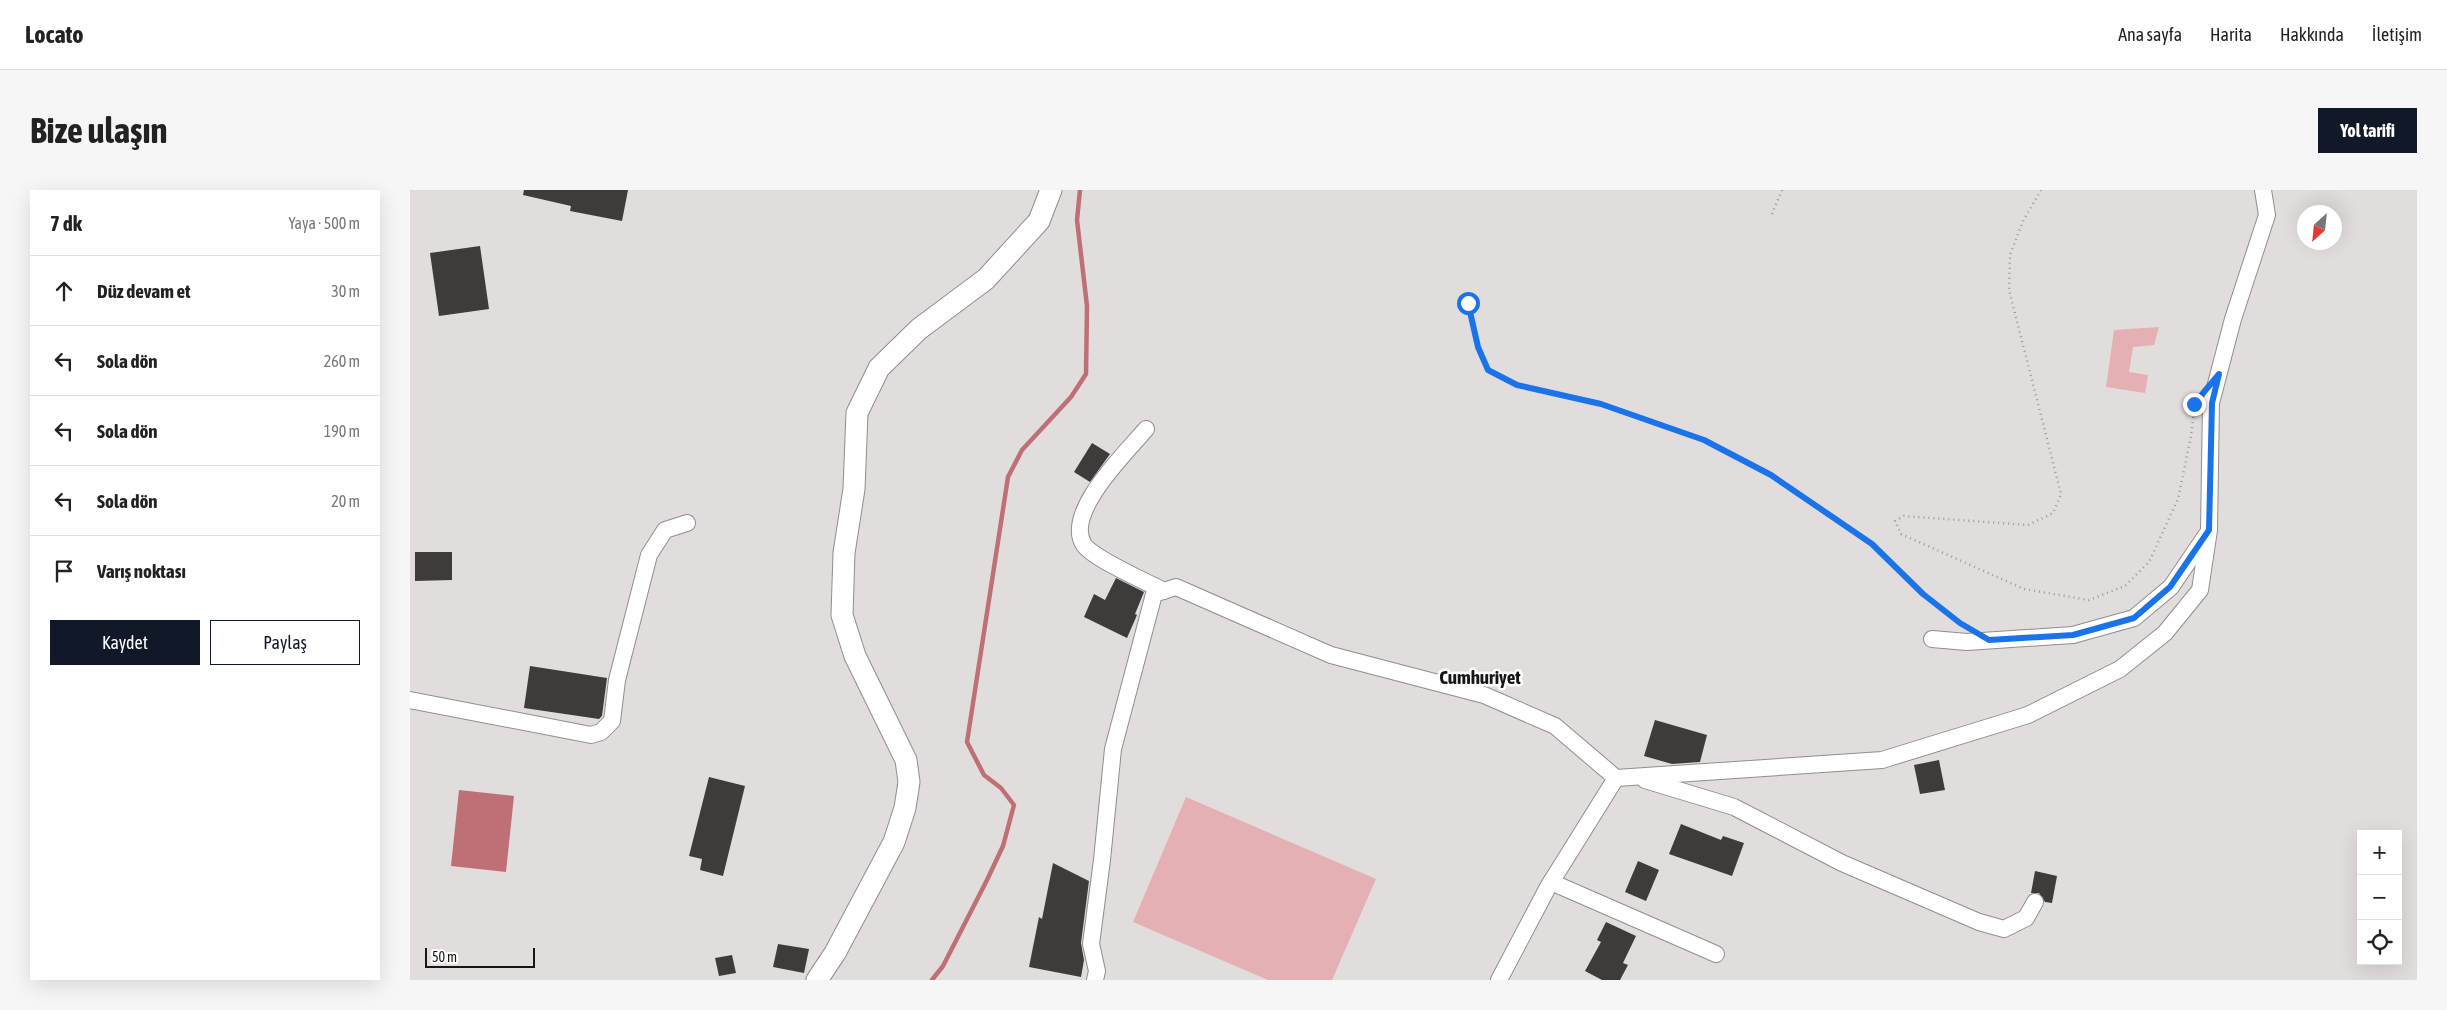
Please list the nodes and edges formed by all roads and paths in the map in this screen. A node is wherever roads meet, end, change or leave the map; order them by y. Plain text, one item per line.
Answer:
1 (1051, 190) edge
2 (1782, 190) edge
3 (2041, 190) edge
4 (2263, 190) edge
5 (1772, 214) dead end
6 (1468, 303) dead end
7 (2199, 398) dead end
8 (1146, 429) dead end
9 (687, 523) dead end
10 (2209, 530) junction
11 (1164, 591) junction
12 (1932, 639) dead end
13 (1989, 640) junction
14 (410, 700) edge
15 (1633, 777) junction
16 (1616, 778) junction
17 (1551, 882) junction
18 (2035, 902) dead end
19 (1716, 954) dead end
20 (817, 980) edge
21 (1095, 980) edge
22 (1499, 980) edge

1 - 20 street
2 - 5 path
3 - 7 path
4 - 10 street
6 - 13 path
8 - 11 street
9 - 14 street
10 - 13 street
10 - 15 street
11 - 16 street
11 - 21 street
12 - 13 street
15 - 16 street
15 - 18 street
16 - 17 street
17 - 19 street
17 - 22 street

